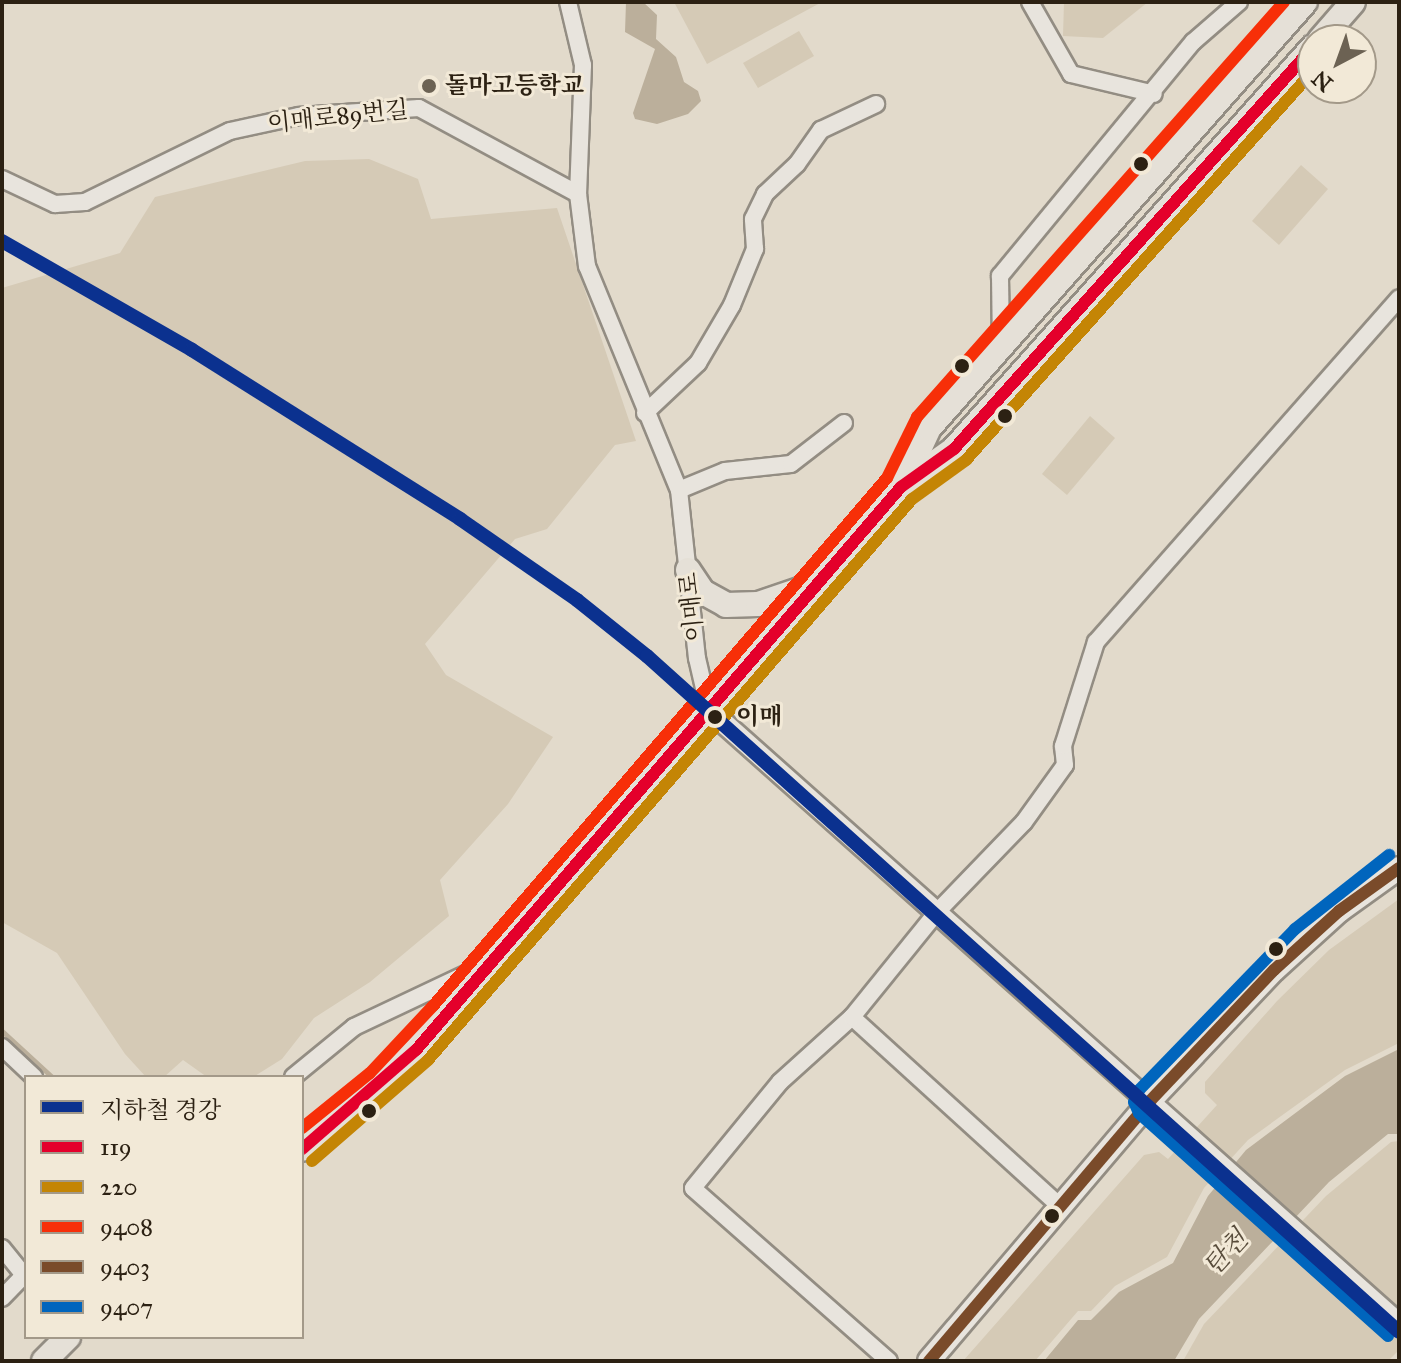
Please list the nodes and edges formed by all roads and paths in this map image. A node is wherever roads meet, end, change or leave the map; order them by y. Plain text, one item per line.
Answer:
1 (568, 2) edge
2 (1030, 2) edge
3 (1239, 2) edge
4 (1305, 2) edge
5 (1353, 2) edge
6 (1334, 24) edge
7 (1297, 65) edge
8 (1154, 94) junction
9 (876, 104) dead end
10 (2, 179) edge
11 (578, 194) junction
12 (1399, 298) edge
13 (1001, 347) junction
14 (645, 413) junction
15 (844, 423) dead end
16 (901, 487) junction
17 (679, 490) junction
18 (688, 570) junction
19 (819, 583) junction
20 (709, 710) junction
21 (1399, 868) edge
22 (937, 912) junction
23 (494, 960) junction
24 (852, 1017) junction
25 (2, 1047) edge
26 (32, 1075) edge
27 (295, 1075) edge
28 (1150, 1101) junction
29 (304, 1147) edge
30 (1062, 1208) junction
31 (2, 1248) edge
32 (24, 1274) edge
33 (24, 1276) edge
34 (2, 1298) edge
35 (1399, 1324) edge
36 (66, 1339) edge
37 (44, 1361) edge
38 (889, 1361) edge
39 (929, 1361) edge

1 - 11 street, 이매로
2 - 8 street
3 - 8 street
4 - 13 main road
5 - 6 main road
7 - 16 main road
8 - 13 street
9 - 14 street
10 - 11 street, 이매로89번길
11 - 14 street, 이매로
12 - 22 street
13 - 16 main road
14 - 17 street, 이매로
15 - 17 street
16 - 19 main road
17 - 18 street, 이매로
18 - 19 main road
18 - 20 street, 이매로
19 - 20 main road
20 - 22 street
20 - 23 main road
21 - 28 main road
22 - 24 street
22 - 28 street
23 - 27 street
23 - 29 main road
24 - 30 street
24 - 38 street
25 - 26 street
28 - 30 main road
28 - 35 street
30 - 39 main road
31 - 32 street
33 - 34 street
36 - 37 main road

